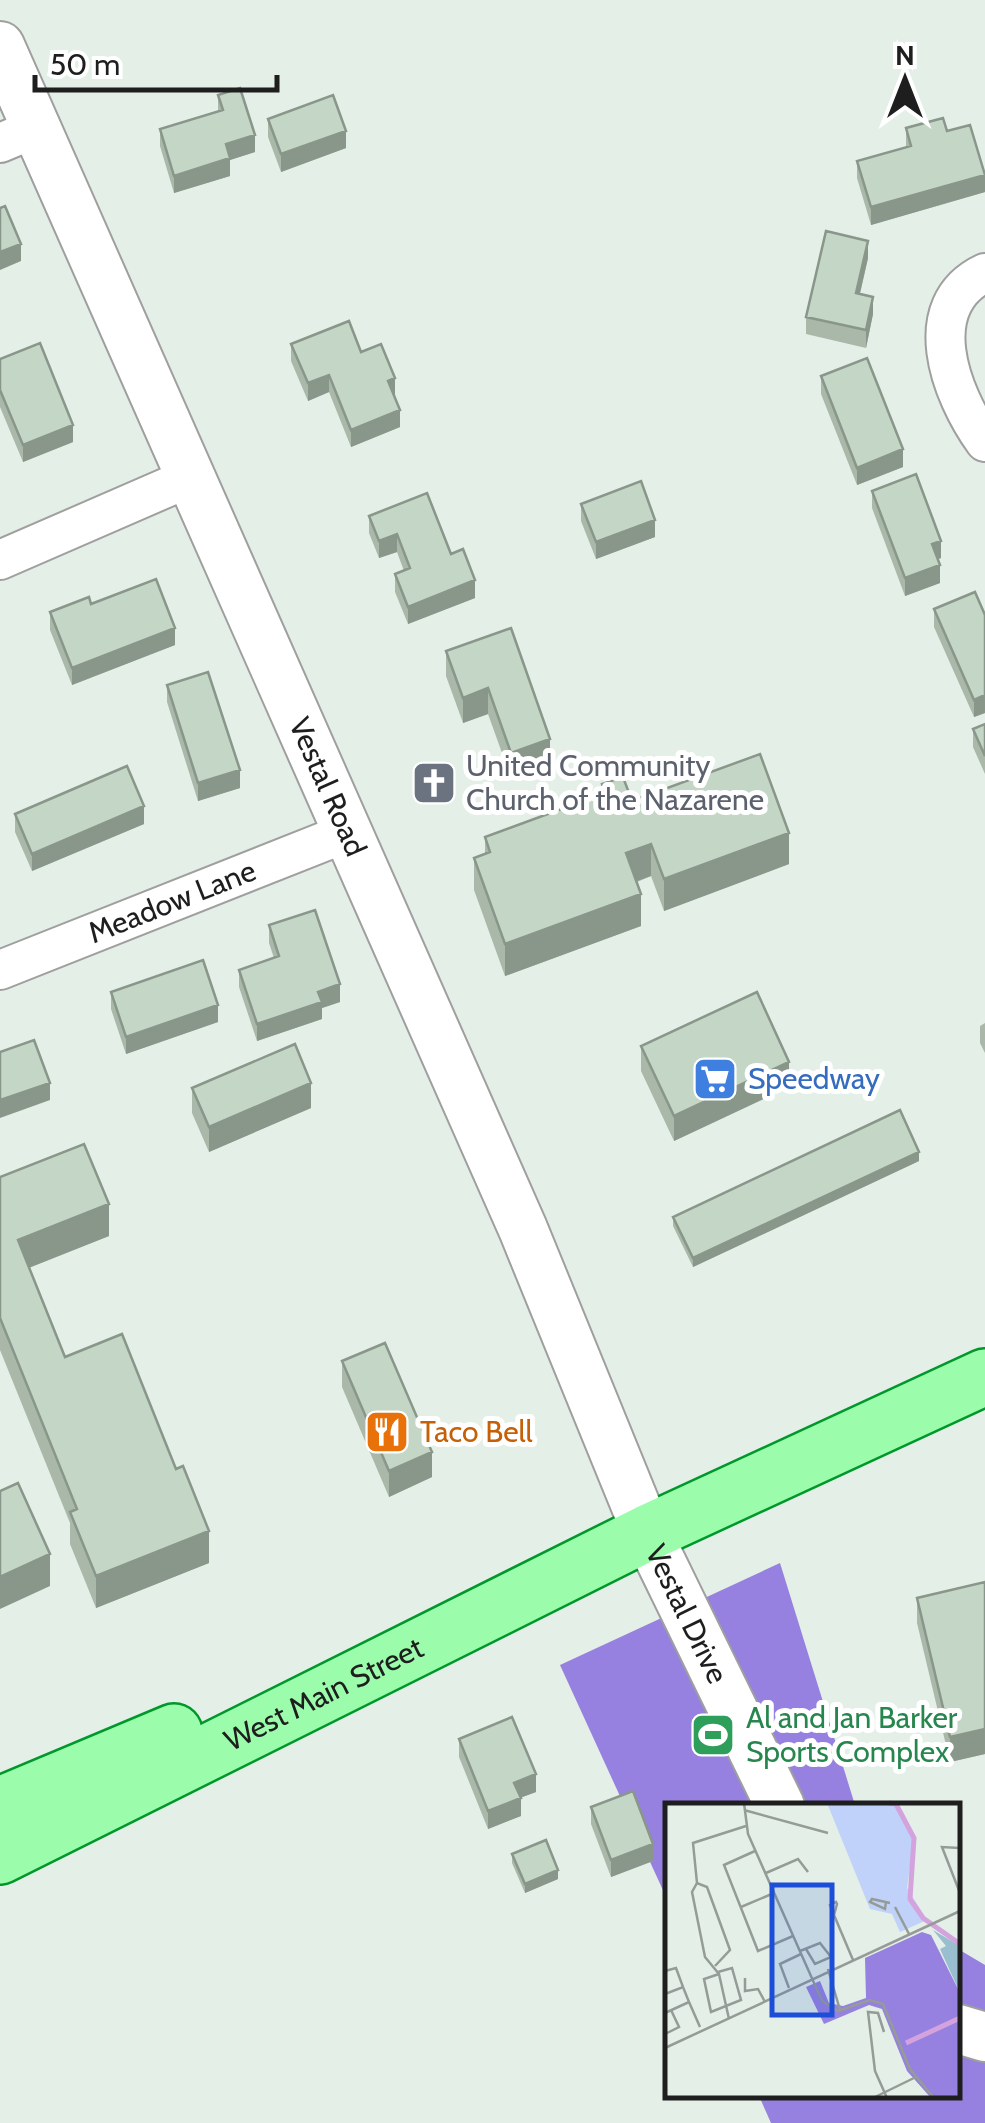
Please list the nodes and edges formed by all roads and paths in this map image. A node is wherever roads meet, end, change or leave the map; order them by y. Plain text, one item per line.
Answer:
1 (0, 46) edge
2 (18, 136) edge
3 (985, 273) edge
4 (985, 442) edge
5 (191, 477) junction
6 (0, 560) edge
7 (346, 833) junction
8 (0, 970) edge
9 (985, 1377) edge
10 (647, 1533) junction
11 (779, 1803) edge
12 (0, 1805) edge
13 (0, 1856) edge
14 (960, 2031) edge
15 (985, 2037) edge

1 - 2 street, Vestal Road
2 - 5 street, Vestal Road
3 - 4 street
5 - 6 street
5 - 7 street, Vestal Road
7 - 8 street, Meadow Lane
7 - 10 street, Vestal Road
9 - 10 main road, West Main Street
10 - 11 street, Vestal Drive
10 - 12 main road, West Main Street
10 - 13 main road, West Main Street
14 - 15 street

